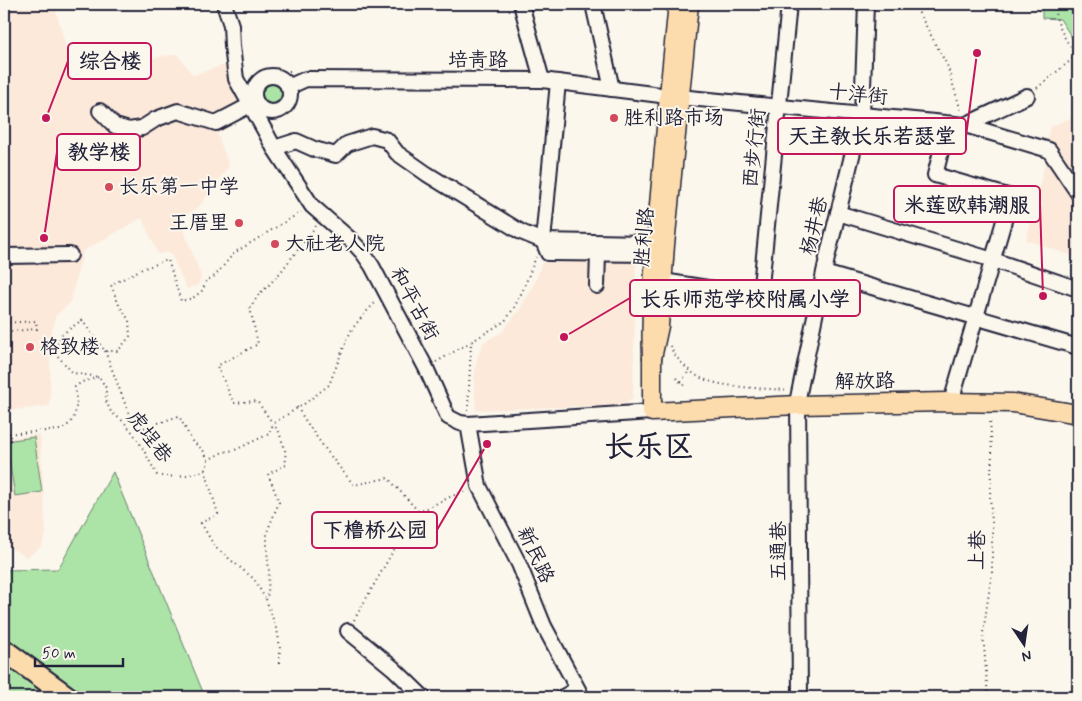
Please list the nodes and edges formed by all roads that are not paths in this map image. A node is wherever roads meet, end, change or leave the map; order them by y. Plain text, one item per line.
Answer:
1 (224, 4) edge
2 (521, 4) edge
3 (593, 4) edge
4 (678, 4) edge
5 (689, 4) edge
6 (789, 4) edge
7 (866, 4) edge
8 (542, 80) junction
9 (558, 82) junction
10 (288, 87) junction
11 (612, 89) junction
12 (674, 96) junction
13 (1027, 96) road end
14 (253, 103) junction
15 (780, 107) junction
16 (100, 112) dead end
17 (862, 115) junction
18 (948, 124) junction
19 (965, 125) junction
20 (274, 148) junction
21 (1078, 193) edge
22 (838, 213) junction
23 (543, 241) junction
24 (649, 249) junction
25 (598, 254) junction
26 (70, 255) dead end
27 (4, 256) edge
28 (993, 260) junction
29 (824, 273) junction
30 (662, 281) junction
31 (597, 286) dead end
32 (1078, 289) edge
33 (760, 296) junction
34 (817, 304) junction
35 (976, 317) junction
36 (1078, 347) edge
37 (652, 358) junction
38 (953, 395) dead end
39 (799, 398) junction
40 (652, 412) junction
41 (1078, 414) edge
42 (468, 424) junction
43 (348, 631) road end
44 (4, 650) edge
45 (579, 693) edge
46 (68, 697) edge
47 (423, 697) edge
48 (563, 697) edge
49 (800, 697) edge

1 - 14 street, 和平古街
2 - 8 street
3 - 11 street
4 - 12 main road, 胜利路
5 - 12 main road, 胜利路
6 - 15 street, 西步行街
7 - 17 street, 杨井巷
8 - 9 street, 培青路
8 - 10 street, 培青路
9 - 11 street, 培青路
9 - 23 street
10 - 14 street
10 - 14 street
11 - 12 street, 培青路
12 - 15 street, 十洋街
12 - 24 main road, 胜利路
12 - 30 main road, 胜利路
13 - 19 street, 十洋街
14 - 16 street
14 - 20 street, 和平古街
15 - 17 street, 十洋街
15 - 33 street, 西步行街
17 - 18 street, 十洋街
17 - 22 street, 杨井巷
18 - 19 street, 十洋街
18 - 28 street
19 - 21 street
20 - 23 street
20 - 42 street, 和平古街
22 - 28 street
22 - 29 street, 杨井巷
23 - 24 street
23 - 25 street
24 - 25 street
24 - 37 main road, 胜利路
25 - 31 street
26 - 27 street
28 - 32 street
28 - 35 street
29 - 34 street, 杨井巷
29 - 35 street
30 - 33 street
30 - 37 main road, 胜利路
33 - 34 street
34 - 39 street, 杨井巷
35 - 36 street
35 - 38 street
37 - 40 main road
39 - 40 main road, 解放路
39 - 41 main road, 解放路
39 - 49 street, 五通巷
40 - 42 street
42 - 45 street, 新民路
43 - 47 street
44 - 46 highway
45 - 48 street

